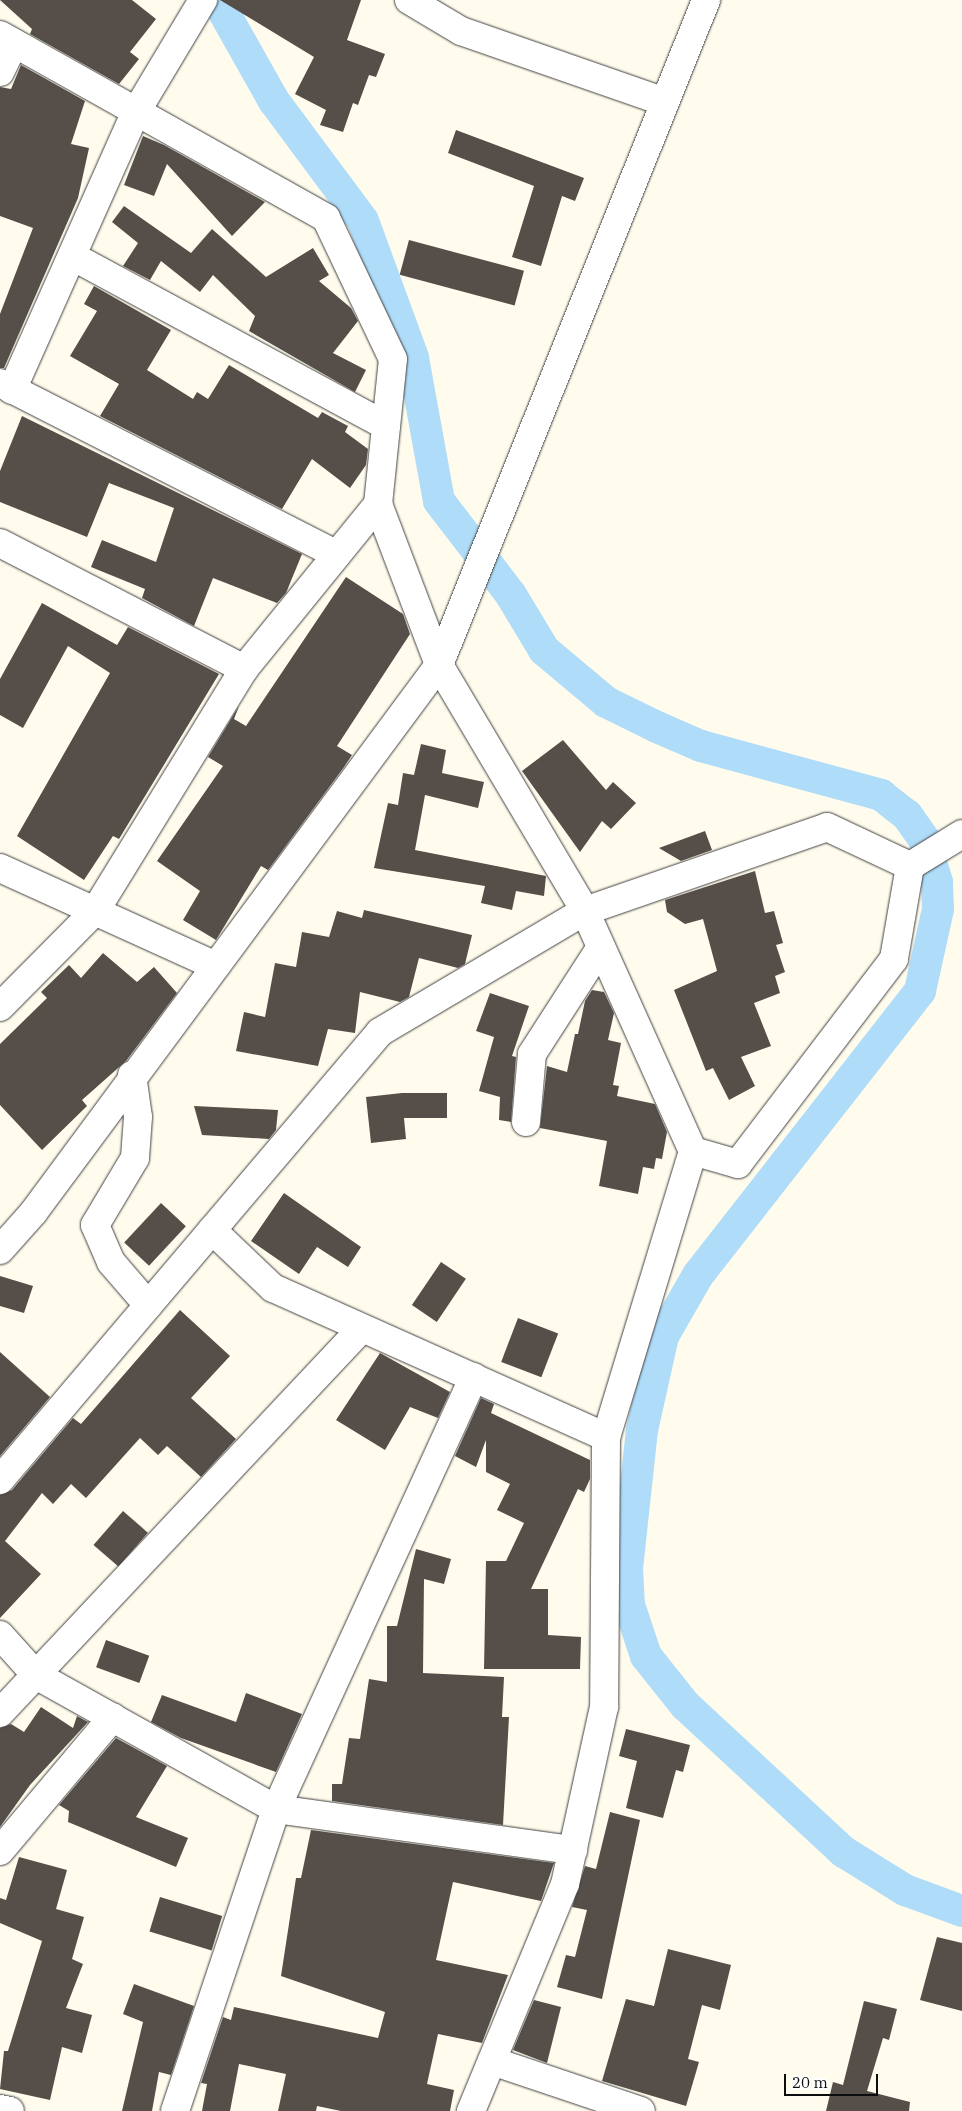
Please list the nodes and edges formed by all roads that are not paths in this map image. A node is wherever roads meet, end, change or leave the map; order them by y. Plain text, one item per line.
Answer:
1 (410, 0) edge
2 (706, 0) edge
3 (195, 5) edge
4 (7, 39) edge
5 (0, 72) edge
6 (665, 102) junction
7 (136, 112) junction
8 (72, 256) junction
9 (6, 387) edge
10 (386, 426) junction
11 (378, 504) junction
12 (0, 543) edge
13 (337, 555) junction
14 (439, 665) junction
15 (244, 669) junction
16 (961, 835) edge
17 (911, 866) junction
18 (0, 868) edge
19 (95, 911) junction
20 (585, 911) junction
21 (601, 947) junction
22 (216, 966) junction
23 (0, 1007) edge
24 (132, 1075) junction
25 (526, 1122) dead end
26 (693, 1150) junction
27 (212, 1230) junction
28 (0, 1250) edge
29 (148, 1305) junction
30 (362, 1328) junction
31 (474, 1377) junction
32 (606, 1437) junction
33 (0, 1480) edge
34 (0, 1635) edge
35 (36, 1675) junction
36 (0, 1713) edge
37 (113, 1717) junction
38 (276, 1809) junction
39 (573, 1850) junction
40 (0, 1851) edge
41 (492, 2061) junction
42 (0, 2108) edge
43 (10, 2111) edge
44 (175, 2111) edge
45 (471, 2111) edge
46 (641, 2111) edge

1 - 6 street
2 - 6 street
3 - 7 street
4 - 5 street
4 - 7 street
6 - 14 street
7 - 8 street
7 - 10 street
8 - 9 street
8 - 10 street
9 - 13 street
10 - 11 street
11 - 13 street
11 - 14 street
12 - 15 street
13 - 15 street
14 - 20 street
14 - 22 street
15 - 19 street
16 - 17 street
17 - 20 street
17 - 26 street
18 - 19 street
19 - 22 street
19 - 23 street
20 - 21 street
20 - 27 street
21 - 25 street
21 - 26 street
22 - 24 street
24 - 28 street
24 - 29 street
26 - 32 street
27 - 29 street
27 - 30 street
29 - 33 street
30 - 31 street
30 - 35 street
31 - 32 street
31 - 38 street
32 - 39 street
34 - 35 street
35 - 36 street
35 - 37 street
37 - 38 street
37 - 40 street
38 - 39 street
38 - 44 street
39 - 41 street
41 - 45 street
41 - 46 street
42 - 43 street

